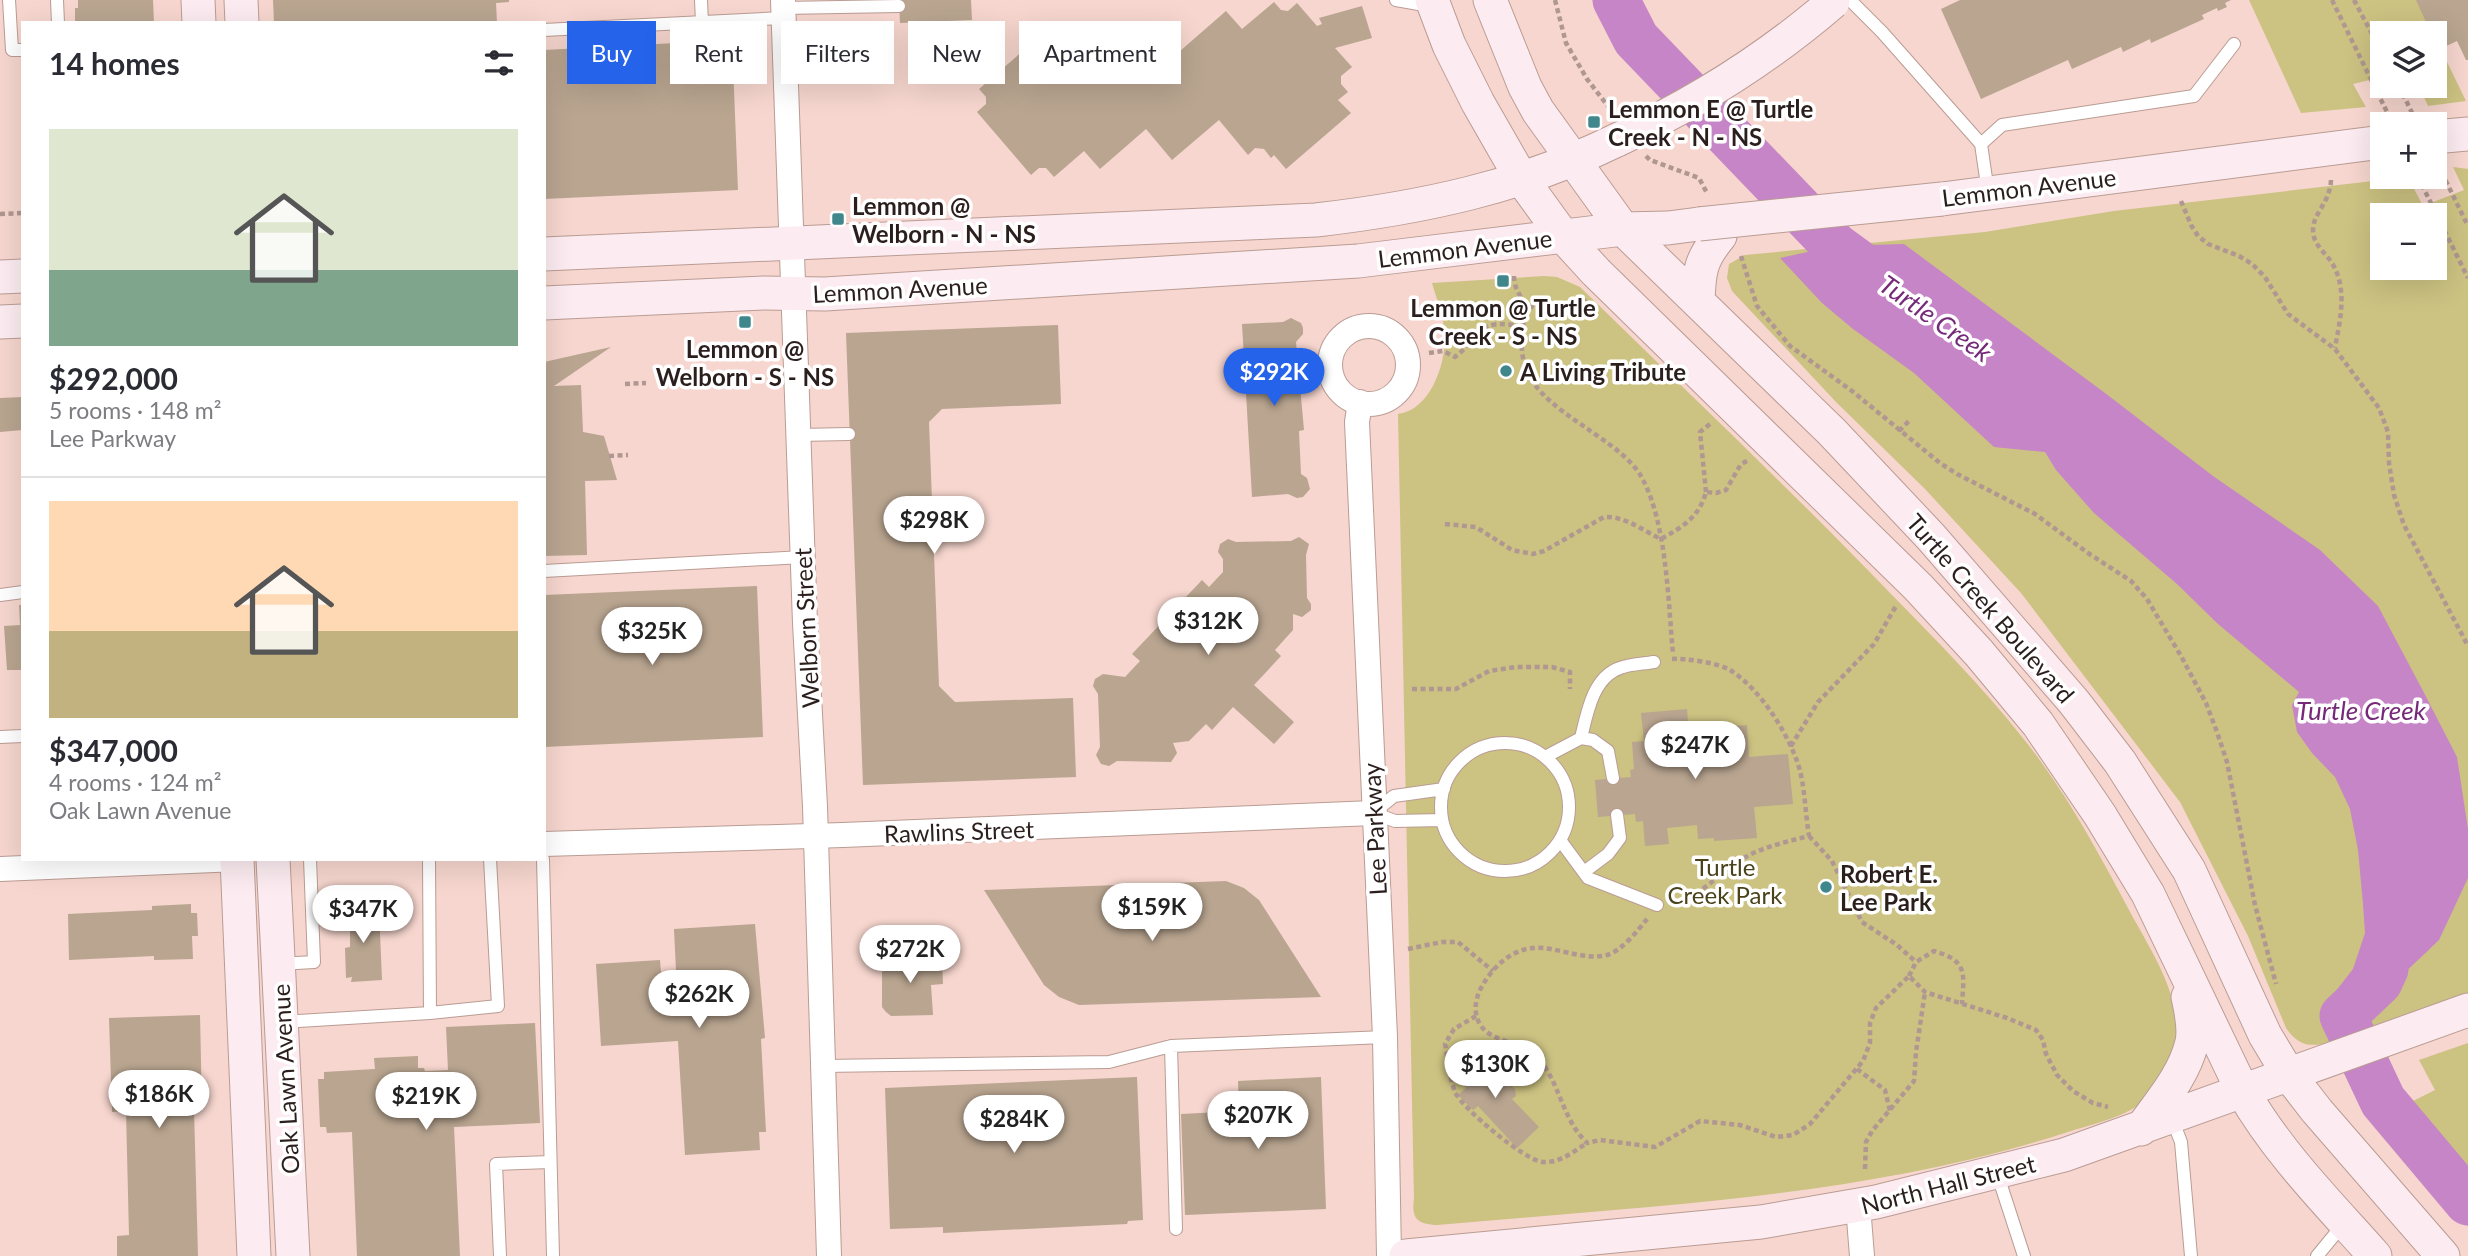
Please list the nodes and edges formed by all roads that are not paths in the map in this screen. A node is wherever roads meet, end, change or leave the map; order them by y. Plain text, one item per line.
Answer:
1 (9, 0) edge
2 (57, 0) edge
3 (198, 0) edge
4 (241, 0) edge
5 (701, 0) edge
6 (1396, 0) edge
7 (1490, 0) edge
8 (1839, 1) edge
9 (1433, 3) edge
10 (899, 6) dead end
11 (783, 9) edge
12 (58, 21) edge
13 (199, 21) edge
14 (242, 21) edge
15 (702, 21) edge
16 (714, 21) edge
17 (670, 24) edge
18 (546, 30) edge
19 (2234, 44) dead end
20 (11, 50) edge
21 (2468, 134) edge
22 (2447, 136) edge
23 (1981, 144) junction
24 (2370, 144) edge
25 (1572, 160) junction
26 (1521, 178) junction
27 (1988, 192) junction
28 (1719, 227) junction
29 (1623, 229) junction
30 (1563, 236) junction
31 (793, 243) junction
32 (546, 254) edge
33 (21, 276) edge
34 (0, 277) edge
35 (793, 294) junction
36 (1698, 302) junction
37 (546, 303) edge
38 (21, 321) edge
39 (0, 322) edge
40 (1360, 402) dead end
41 (849, 434) dead end
42 (798, 435) junction
43 (803, 557) junction
44 (546, 571) edge
45 (21, 592) edge
46 (0, 595) edge
47 (1654, 662) dead end
48 (21, 736) edge
49 (0, 737) edge
50 (1581, 737) junction
51 (1545, 757) junction
52 (1613, 778) dead end
53 (1444, 789) junction
54 (1373, 813) junction
55 (1617, 815) dead end
56 (1442, 820) junction
57 (815, 835) junction
58 (1560, 840) junction
59 (546, 844) edge
60 (190, 861) edge
61 (237, 861) edge
62 (273, 861) edge
63 (310, 861) edge
64 (429, 861) edge
65 (490, 861) edge
66 (542, 861) edge
67 (0, 869) edge
68 (1584, 872) junction
69 (1657, 905) road end
70 (279, 964) junction
71 (2180, 964) junction
72 (2468, 1010) edge
73 (430, 1013) junction
74 (282, 1023) junction
75 (1385, 1037) junction
76 (1171, 1046) junction
77 (822, 1066) junction
78 (2302, 1070) junction
79 (2242, 1092) junction
80 (2157, 1124) junction
81 (550, 1162) junction
82 (1997, 1173) junction
83 (1858, 1206) junction
84 (2345, 1222) junction
85 (1176, 1229) dead end
86 (1507, 1250) edge
87 (254, 1256) edge
88 (293, 1256) edge
89 (500, 1256) edge
90 (554, 1256) edge
91 (829, 1256) edge
92 (1389, 1256) edge
93 (1406, 1256) edge
94 (1862, 1256) edge
95 (2024, 1256) edge
96 (2191, 1256) edge
97 (2317, 1256) edge
98 (2375, 1256) edge
99 (2443, 1256) edge

1 - 20 lane
2 - 12 lane
3 - 13 main road
4 - 14 main road
5 - 15 lane
6 - 9 lane
7 - 25 main road, Turtle Creek Boulevard
8 - 23 lane
8 - 25 main road, Lemmon Avenue, bridge
9 - 26 main road, Turtle Creek Boulevard
10 - 11 lane
11 - 16 lane
11 - 31 street, Welborn Street
17 - 18 lane
19 - 23 lane
21 - 22 main road
23 - 27 lane
24 - 27 main road, Lemmon Avenue
25 - 26 main road, Lemmon Avenue
25 - 29 main road, Turtle Creek Boulevard
26 - 30 main road, Turtle Creek Boulevard
26 - 31 main road, Lemmon Avenue
27 - 28 main road, Lemmon Avenue, bridge
28 - 29 main road, Lemmon Avenue
28 - 36 main road
29 - 30 main road, Lemmon Avenue
29 - 36 main road, Turtle Creek Boulevard
30 - 35 main road, Lemmon Avenue
30 - 71 main road, Turtle Creek Boulevard
31 - 32 main road, Lemmon Avenue
31 - 35 street, Welborn Street
33 - 34 main road
35 - 37 main road, Lemmon Avenue
35 - 42 street, Welborn Street
36 - 78 main road, Turtle Creek Boulevard
38 - 39 main road
40 - 54 street, Lee Parkway
41 - 42 lane
42 - 43 street, Welborn Street
43 - 44 lane
43 - 57 street, Welborn Street
45 - 46 lane
47 - 50 lane
48 - 49 lane
50 - 51 lane
50 - 52 lane
51 - 53 lane
51 - 58 lane
53 - 54 lane
53 - 56 lane
54 - 56 lane
54 - 57 street, Rawlins Street
54 - 75 street, Lee Parkway
55 - 68 lane
56 - 58 lane
57 - 59 street, Rawlins Street
57 - 77 street, Welborn Street
58 - 68 lane
60 - 67 street
61 - 87 main road, Oak Lawn Avenue
62 - 70 main road, Oak Lawn Avenue
63 - 70 lane
64 - 73 lane
65 - 73 lane
66 - 81 lane
68 - 69 lane
70 - 74 main road, Oak Lawn Avenue
71 - 79 main road, Turtle Creek Boulevard
71 - 80 main road
72 - 78 main road, North Hall Street
73 - 74 lane
74 - 88 main road, Oak Lawn Avenue
75 - 76 lane
75 - 92 street, Lee Parkway
76 - 77 lane
76 - 85 lane
77 - 91 street, Welborn Street
78 - 79 main road, North Hall Street
78 - 99 main road, Turtle Creek Boulevard
79 - 80 main road, North Hall Street
79 - 84 main road, Turtle Creek Boulevard
80 - 82 main road, North Hall Street
80 - 96 lane
81 - 89 lane
81 - 90 lane
82 - 83 main road, North Hall Street
82 - 95 lane
83 - 86 main road, North Hall Street
83 - 94 street
84 - 97 lane
84 - 98 main road, Turtle Creek Boulevard
86 - 93 main road, North Hall Street

